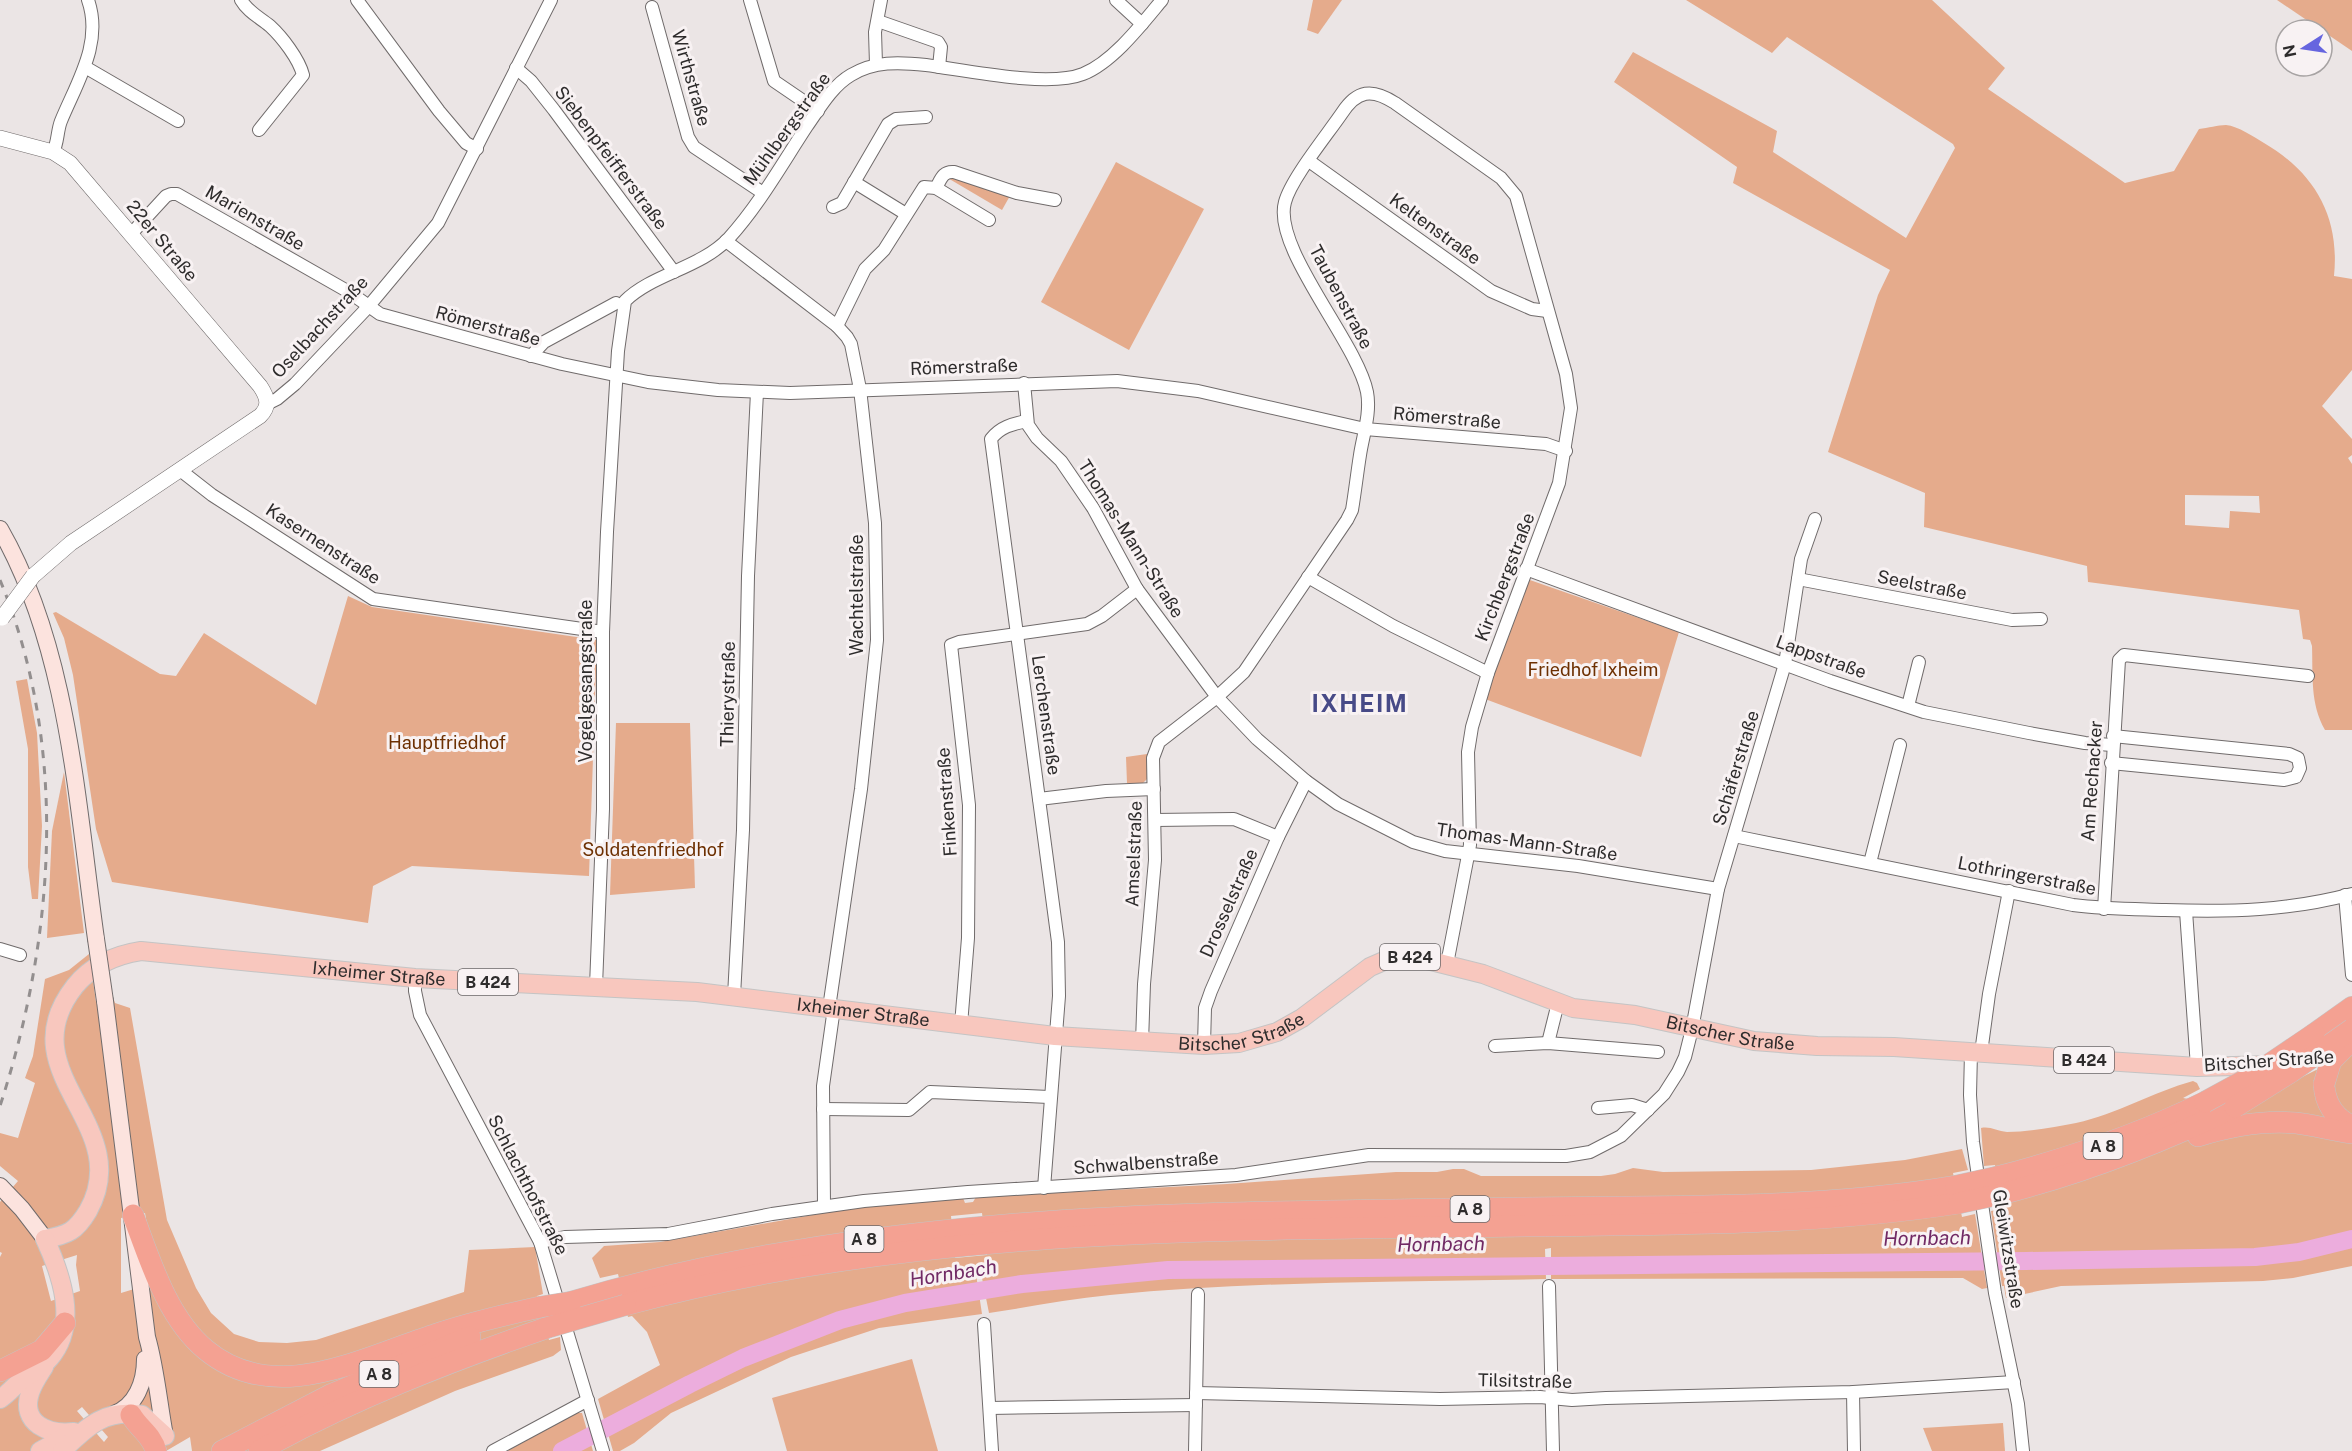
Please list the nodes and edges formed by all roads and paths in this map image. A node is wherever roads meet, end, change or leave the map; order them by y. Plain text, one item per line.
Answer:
1 (88, 0) edge
2 (241, 0) edge
3 (357, 0) edge
4 (750, 0) edge
5 (881, 0) edge
6 (1116, 0) edge
7 (1162, 0) edge
8 (546, 2) edge
9 (652, 7) dead end
10 (878, 21) junction
11 (1142, 24) junction
12 (876, 64) junction
13 (939, 67) junction
14 (85, 68) junction
15 (516, 68) junction
16 (818, 111) junction
17 (926, 117) dead end
18 (178, 121) dead end
19 (259, 130) dead end
20 (0, 138) edge
21 (477, 148) junction
22 (53, 152) junction
23 (1310, 161) junction
24 (854, 182) junction
25 (936, 188) junction
26 (763, 193) junction
27 (1055, 200) dead end
28 (1520, 206) joint
29 (833, 207) dead end
30 (906, 214) junction
31 (989, 220) dead end
32 (131, 234) junction
33 (726, 241) junction
34 (674, 272) junction
35 (616, 303) dead end
36 (368, 307) junction
37 (1548, 311) junction
38 (837, 326) junction
39 (531, 356) junction
40 (617, 376) junction
41 (1024, 383) junction
42 (860, 389) junction
43 (757, 392) junction
44 (267, 404) junction
45 (1027, 421) junction
46 (1365, 429) junction
47 (1566, 451) junction
48 (180, 470) junction
49 (1815, 519) dead end
50 (0, 529) edge
51 (1526, 569) junction
52 (1308, 577) junction
53 (1798, 579) junction
54 (1137, 589) junction
55 (2041, 619) dead end
56 (1, 620) edge
57 (603, 632) junction
58 (1017, 633) junction
59 (1919, 662) dead end
60 (1785, 664) junction
61 (1488, 673) junction
62 (2308, 676) dead end
63 (1217, 697) junction
64 (1908, 706) junction
65 (2112, 741) junction
66 (1900, 745) dead end
67 (2111, 763) junction
68 (1306, 781) junction
69 (1154, 789) junction
70 (1039, 799) junction
71 (1155, 820) junction
72 (1734, 836) junction
73 (1278, 837) junction
74 (1468, 855) junction
75 (1870, 863) junction
76 (1718, 889) junction
77 (2009, 891) junction
78 (2349, 894) edge
79 (2104, 909) junction
80 (2186, 910) junction
81 (0, 949) edge
82 (20, 955) dead end
83 (1447, 964) junction
84 (2352, 975) edge
85 (416, 978) junction
86 (596, 986) junction
87 (734, 996) junction
88 (1558, 1003) junction
89 (2352, 1007) edge
90 (831, 1008) junction
91 (961, 1025) junction
92 (1692, 1029) junction
93 (2352, 1029) edge
94 (1055, 1036) junction
95 (2352, 1039) edge
96 (1142, 1042) junction
97 (1548, 1043) junction
98 (1204, 1045) junction
99 (1495, 1046) dead end
100 (1658, 1052) dead end
101 (1976, 1052) junction
102 (2352, 1055) edge
103 (2197, 1067) junction
104 (1050, 1097) junction
105 (1598, 1108) dead end
106 (823, 1110) junction
107 (1648, 1110) junction
108 (2352, 1126) edge
109 (2352, 1133) edge
110 (2134, 1153) junction
111 (1999, 1185) junction
112 (1044, 1188) junction
113 (4, 1190) edge
114 (824, 1205) junction
115 (133, 1215) joint
116 (45, 1239) junction
117 (540, 1242) junction
118 (150, 1284) junction
119 (1549, 1286) dead end
120 (1198, 1294) dead end
121 (623, 1296) junction
122 (542, 1316) junction
123 (65, 1323) junction
124 (984, 1324) dead end
125 (147, 1337) junction
126 (49, 1360) junction
127 (0, 1371) edge
128 (154, 1376) junction
129 (2014, 1382) junction
130 (1853, 1392) junction
131 (1196, 1399) junction
132 (1552, 1400) junction
133 (2, 1401) edge
134 (590, 1405) junction
135 (990, 1408) junction
136 (125, 1411) junction
137 (69, 1442) edge
138 (163, 1446) edge
139 (40, 1451) edge
140 (222, 1451) edge
141 (259, 1451) edge
142 (493, 1451) edge
143 (603, 1451) edge
144 (992, 1451) edge
145 (1195, 1451) edge
146 (1554, 1451) edge
147 (1854, 1451) edge
148 (2023, 1451) edge

1 - 14 street
2 - 19 street
3 - 21 street
4 - 16 street
5 - 10 street
6 - 11 street
7 - 11 street, Mühlbergstraße
8 - 15 street, Oselbachstraße
9 - 26 street, Wirthstraße
10 - 12 street
10 - 13 street
11 - 13 street, Mühlbergstraße
12 - 13 street, Mühlbergstraße
12 - 16 street, Mühlbergstraße
14 - 18 street
14 - 22 street
15 - 21 street, Oselbachstraße
15 - 34 street, Siebenpfeifferstraße
16 - 26 street, Mühlbergstraße
17 - 24 street
20 - 22 street, 22er Straße
21 - 36 street, Oselbachstraße
22 - 32 street, 22er Straße
23 - 28 street, Taubenstraße
23 - 37 street, Keltenstraße
23 - 46 street, Taubenstraße
24 - 29 street
24 - 30 street
25 - 27 street
25 - 30 street
25 - 31 street
26 - 33 street, Mühlbergstraße
28 - 37 street, Kirchbergstraße
30 - 38 street
32 - 36 street, Marienstraße
32 - 44 street, 22er Straße
33 - 34 street, Mühlbergstraße
33 - 38 street, Wachtelstraße
34 - 40 street, Mühlbergstraße
35 - 39 street
36 - 39 street, Römerstraße
36 - 44 street, Oselbachstraße
37 - 47 street, Kirchbergstraße
38 - 42 street, Wachtelstraße
39 - 40 street, Römerstraße
40 - 43 street, Römerstraße
40 - 57 street, Vogelgesangstraße
41 - 42 street, Römerstraße
41 - 45 street
41 - 46 street, Römerstraße
42 - 43 street, Römerstraße
42 - 90 street, Wachtelstraße
43 - 87 street, Thierystraße
44 - 48 street, Oselbachstraße
45 - 54 street, Thomas-Mann-Straße
45 - 58 street, Lerchenstraße
46 - 47 street, Römerstraße
46 - 52 street, Taubenstraße
47 - 51 street, Kirchbergstraße
48 - 56 street, Oselbachstraße, bridge
48 - 57 street, Kasernenstraße
49 - 53 street, Schäferstraße
50 - 115 main road, bridge
51 - 60 street, Lappstraße
51 - 61 street, Kirchbergstraße
52 - 61 street
52 - 63 street, Taubenstraße
53 - 55 street, Seelstraße
53 - 60 street, Schäferstraße
54 - 58 street
54 - 63 street, Thomas-Mann-Straße
57 - 86 street, Vogelgesangstraße
58 - 70 street, Lerchenstraße
58 - 91 street, Finkenstraße
59 - 64 street
60 - 64 street, Lappstraße
60 - 72 street, Schäferstraße
61 - 74 street, Kirchbergstraße
62 - 65 street, Am Rechacker
63 - 68 street, Thomas-Mann-Straße
63 - 69 street, Amselstraße
64 - 65 street, Lappstraße
65 - 67 street, Am Rechacker
65 - 67 street, Lappstraße
66 - 75 street
67 - 79 street, Am Rechacker
68 - 73 street, Drosselstraße
68 - 74 street, Thomas-Mann-Straße
69 - 70 street
69 - 71 street, Amselstraße
70 - 94 street, Lerchenstraße
71 - 73 street
71 - 96 street, Amselstraße
72 - 75 street, Lothringerstraße
72 - 76 street, Schäferstraße
73 - 98 street, Drosselstraße
74 - 76 street, Thomas-Mann-Straße
74 - 83 street, Kirchbergstraße
75 - 77 street, Lothringerstraße
76 - 92 street, Schäferstraße
77 - 79 street, Lothringerstraße
77 - 101 street, Gleiwitzstraße
78 - 80 street, Lothringerstraße
78 - 84 street
79 - 80 street, Lothringerstraße
80 - 103 street
81 - 82 street
83 - 88 main road, Bitscher Straße / B 424
83 - 98 main road, Bitscher Straße / B 424
85 - 86 main road, Ixheimer Straße / B 424
85 - 116 main road, Ixheimer Straße / B 424
85 - 117 street, Schlachthofstraße
86 - 87 main road, Ixheimer Straße / B 424
87 - 90 main road, Ixheimer Straße / B 424
88 - 92 main road, Bitscher Straße / B 424
88 - 97 street
89 - 111 highway, A 8, bridge
90 - 91 main road, Ixheimer Straße / B 424
90 - 106 street, Wachtelstraße
91 - 94 main road, Ixheimer Straße / B 424
92 - 101 main road, Bitscher Straße / B 424
92 - 107 street, Schwalbenstraße
93 - 110 highway, A 8, bridge
94 - 96 main road, Ixheimer Straße / B 424
94 - 104 street, Lerchenstraße
95 - 108 highway, bridge
96 - 98 main road, Bitscher Straße / B 424
97 - 99 street
97 - 100 street
101 - 103 main road, Bitscher Straße / B 424
101 - 129 street, Gleiwitzstraße
102 - 103 main road, Bitscher Straße / B 424
104 - 106 street
104 - 112 street, Lerchenstraße
105 - 107 street
106 - 114 street, Wachtelstraße
107 - 112 street, Schwalbenstraße
109 - 110 highway
110 - 111 highway, A 8
111 - 121 highway, A 8, bridge
112 - 114 street, Schwalbenstraße
113 - 116 main road
114 - 117 street, Schwalbenstraße
115 - 118 highway
116 - 123 main road
117 - 134 street, Schlachthofstraße
118 - 122 highway
118 - 125 main road
119 - 132 street
120 - 131 street
121 - 122 highway, A 8, bridge
121 - 122 highway, A 8, bridge
122 - 140 highway, A 8
122 - 141 highway, A 8
123 - 126 main road
123 - 127 highway
124 - 135 street
125 - 128 main road
125 - 136 main road
126 - 133 main road
126 - 137 main road
128 - 136 main road
128 - 138 main road
129 - 130 street, Tilsitstraße
129 - 148 street, Gleiwitzstraße
130 - 132 street, Tilsitstraße
130 - 147 street
131 - 132 street, Tilsitstraße
131 - 135 street, Tilsitstraße
131 - 145 street
132 - 146 street
134 - 142 street
134 - 143 street, Schlachthofstraße
135 - 144 street
136 - 137 main road
136 - 138 highway
137 - 139 main road

